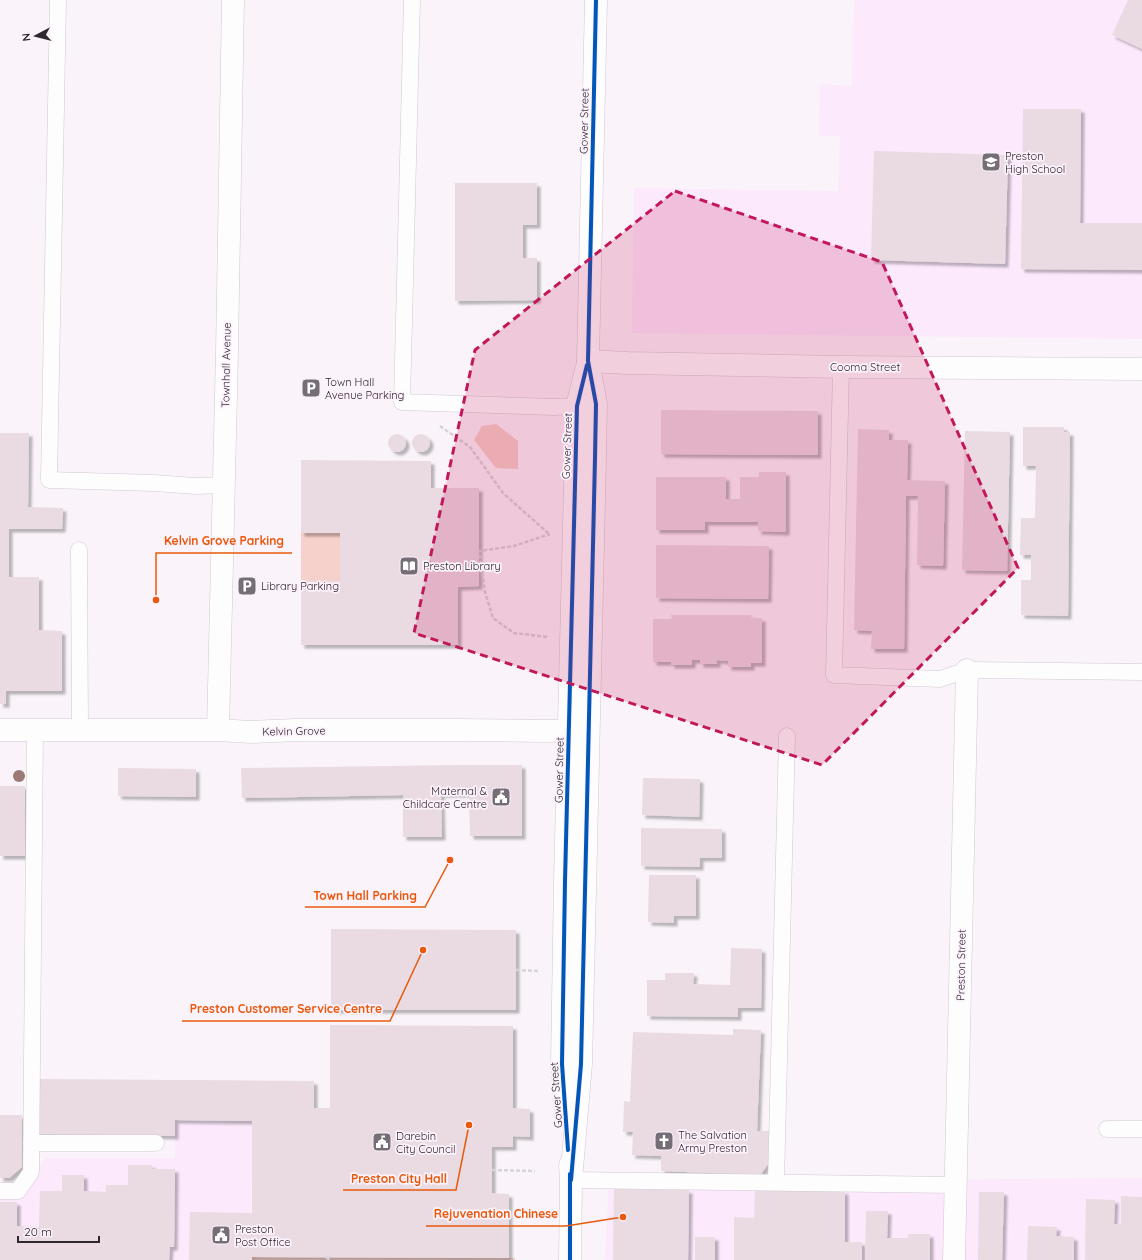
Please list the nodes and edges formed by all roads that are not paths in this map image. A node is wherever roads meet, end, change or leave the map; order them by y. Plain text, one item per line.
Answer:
1 (58, 0) edge
2 (233, 0) edge
3 (412, 0) edge
4 (596, 0) edge
5 (588, 361) junction
6 (841, 367) junction
7 (1142, 369) edge
8 (577, 406) junction
9 (224, 484) junction
10 (80, 550) dead end
11 (967, 670) junction
12 (1142, 672) edge
13 (0, 730) edge
14 (35, 730) junction
15 (80, 730) junction
16 (218, 730) junction
17 (579, 730) junction
18 (787, 736) dead end
19 (1142, 1129) edge
20 (1107, 1130) dead end
21 (31, 1143) junction
22 (156, 1143) dead end
23 (571, 1180) junction
24 (776, 1182) junction
25 (956, 1185) junction
26 (0, 1191) edge
27 (570, 1260) edge
28 (954, 1260) edge

1 - 9 lane
2 - 9 street, Townhall Avenue
3 - 8 lane
4 - 5 street, Gower Street
5 - 6 street, Cooma Street
5 - 8 street, Gower Street
5 - 17 street, Gower Street
6 - 7 street, Cooma Street
6 - 11 lane
8 - 17 street, Gower Street
9 - 16 street, Townhall Avenue
10 - 15 lane
11 - 12 lane
11 - 25 street, Preston Street
13 - 14 street, Kelvin Grove
14 - 15 street, Kelvin Grove
14 - 21 lane
15 - 16 street, Kelvin Grove
16 - 17 street, Kelvin Grove
17 - 23 street, Gower Street
18 - 24 lane
19 - 20 lane
21 - 22 lane
21 - 26 lane
23 - 24 lane
23 - 27 street, Gower Street
24 - 25 lane
25 - 28 street, Preston Street

